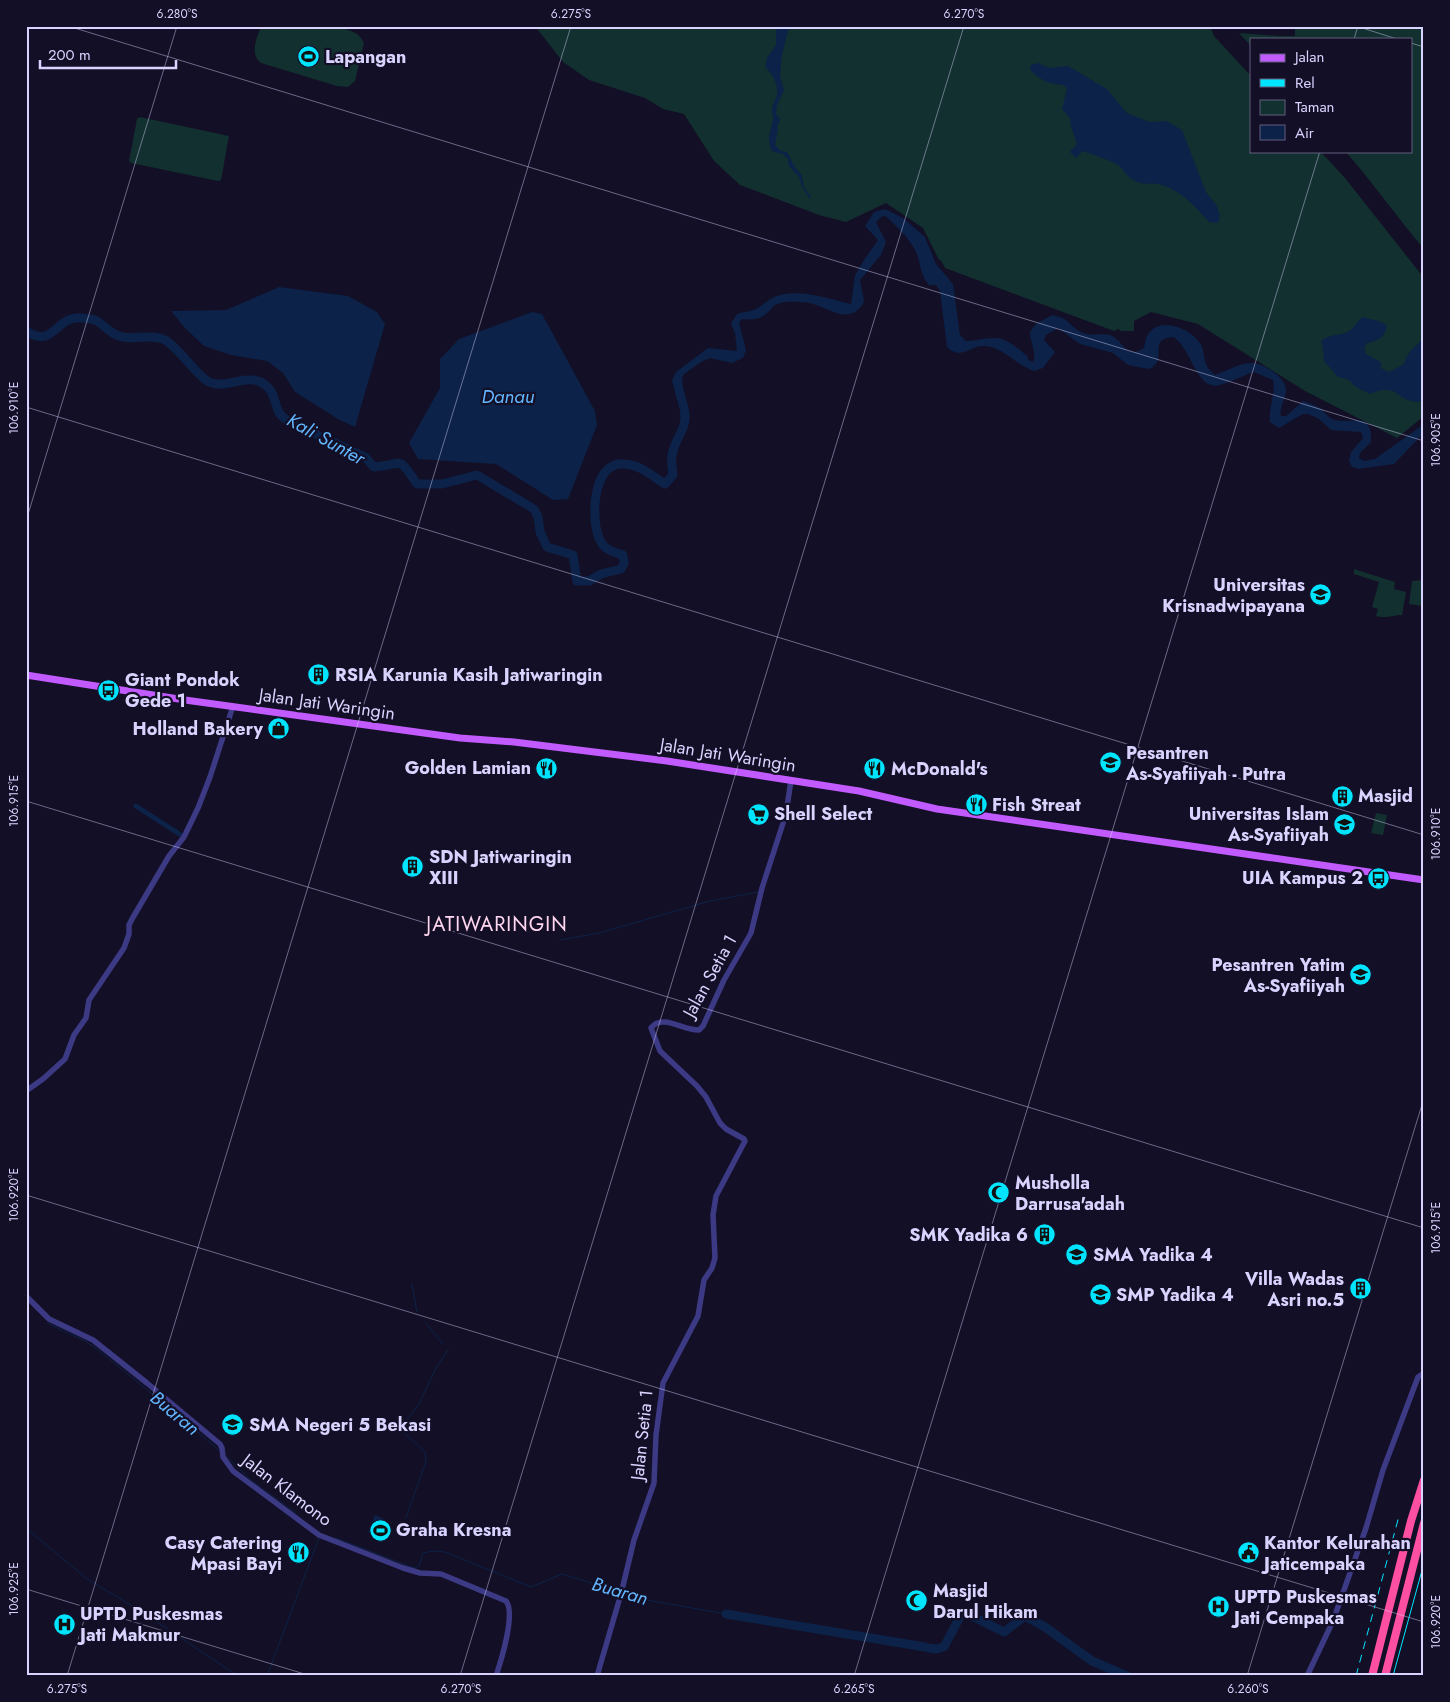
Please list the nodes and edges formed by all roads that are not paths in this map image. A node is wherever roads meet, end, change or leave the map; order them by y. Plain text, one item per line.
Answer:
1 (26, 675) edge
2 (232, 706) junction
3 (791, 780) junction
4 (1424, 880) edge
5 (26, 1091) edge
6 (26, 1296) edge
7 (1424, 1373) edge
8 (1424, 1480) edge
9 (1424, 1523) edge
10 (496, 1676) edge
11 (597, 1676) edge
12 (1307, 1676) edge
13 (1372, 1676) edge
14 (1385, 1676) edge

1 - 2 main road, Jalan Jati Waringin
2 - 3 main road, Jalan Jati Waringin
2 - 5 street
3 - 4 main road, Jalan Jati Waringin
3 - 11 street, Jalan Setia 1
6 - 10 street, Jalan Klamono
7 - 12 street
8 - 13 highway
9 - 14 highway

